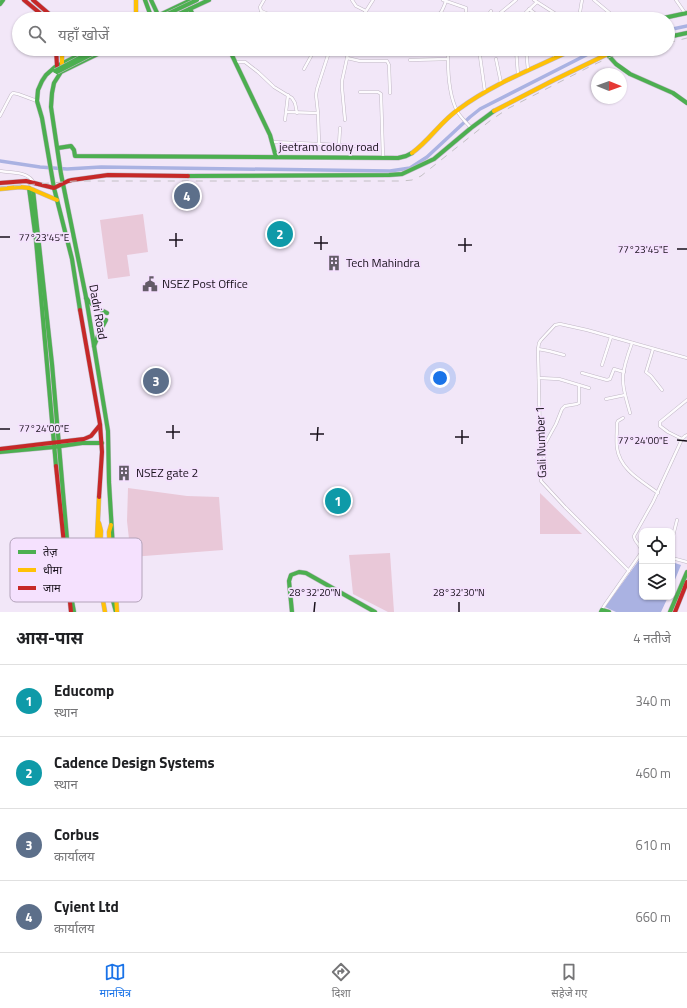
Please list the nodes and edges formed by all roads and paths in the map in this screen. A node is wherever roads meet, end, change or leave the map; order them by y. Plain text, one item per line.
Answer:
1 (3, 0) edge
2 (24, 0) edge
3 (33, 0) edge
4 (136, 0) edge
5 (144, 0) edge
6 (151, 0) edge
7 (191, 0) edge
8 (197, 0) edge
9 (206, 0) edge
10 (209, 0) edge
11 (264, 0) edge
12 (352, 0) edge
13 (373, 0) edge
14 (443, 0) edge
15 (516, 0) edge
16 (582, 0) edge
17 (594, 0) edge
18 (676, 0) edge
19 (446, 1) junction
20 (452, 1) edge
21 (536, 1) edge
22 (0, 4) edge
23 (190, 9) junction
24 (529, 9) junction
25 (366, 11) joint
26 (39, 12) edge
27 (47, 12) edge
28 (136, 12) edge
29 (151, 12) edge
30 (154, 12) edge
31 (167, 12) edge
32 (169, 12) edge
33 (181, 12) edge
34 (183, 12) edge
35 (192, 12) edge
36 (264, 12) edge
37 (441, 12) edge
38 (466, 12) edge
39 (501, 12) edge
40 (525, 12) edge
41 (533, 12) edge
42 (553, 12) edge
43 (580, 12) edge
44 (609, 12) edge
45 (686, 13) edge
46 (675, 15) edge
47 (687, 33) edge
48 (675, 36) edge
49 (56, 56) edge
50 (62, 56) edge
51 (76, 56) edge
52 (84, 56) edge
53 (89, 56) edge
54 (94, 56) edge
55 (233, 56) edge
56 (311, 56) edge
57 (328, 56) edge
58 (480, 56) edge
59 (517, 56) edge
60 (527, 56) edge
61 (560, 56) edge
62 (602, 56) edge
63 (608, 56) edge
64 (347, 58) joint
65 (448, 59) joint
66 (496, 59) dead end
67 (554, 59) joint
68 (410, 60) dead end
69 (236, 62) junction
70 (62, 63) junction
71 (57, 66) junction
72 (304, 69) dead end
73 (66, 70) junction
74 (528, 70) junction
75 (58, 72) junction
76 (46, 75) junction
77 (518, 75) junction
78 (501, 83) junction
79 (360, 92) dead end
80 (485, 92) junction
81 (390, 93) dead end
82 (288, 96) junction
83 (37, 101) junction
84 (687, 103) edge
85 (286, 112) junction
86 (297, 112) junction
87 (318, 113) junction
88 (458, 113) junction
89 (0, 116) edge
90 (285, 120) dead end
91 (345, 120) dead end
92 (471, 127) junction
93 (340, 128) dead end
94 (272, 142) junction
95 (319, 144) junction
96 (339, 146) junction
97 (357, 146) dead end
98 (58, 148) junction
99 (276, 157) junction
100 (383, 157) junction
101 (0, 171) edge
102 (34, 183) junction
103 (63, 183) junction
104 (0, 184) edge
105 (54, 188) junction
106 (0, 189) edge
107 (31, 189) junction
108 (57, 200) junction
109 (86, 297) junction
110 (107, 313) dead end
111 (106, 320) dead end
112 (611, 337) junction
113 (632, 343) junction
114 (94, 346) junction
115 (538, 349) junction
116 (653, 349) junction
117 (564, 355) dead end
118 (687, 358) edge
119 (602, 365) dead end
120 (624, 372) junction
121 (582, 373) dead end
122 (539, 378) junction
123 (579, 385) junction
124 (589, 388) dead end
125 (662, 390) dead end
126 (625, 396) junction
127 (606, 399) dead end
128 (687, 400) edge
129 (630, 413) dead end
130 (623, 418) dead end
131 (100, 424) junction
132 (687, 435) edge
133 (682, 439) junction
134 (102, 443) junction
135 (59, 444) junction
136 (54, 445) junction
137 (0, 449) edge
138 (0, 452) edge
139 (544, 458) dead end
140 (658, 493) junction
141 (677, 520) dead end
142 (98, 521) junction
143 (112, 522) junction
144 (675, 528) edge
145 (64, 538) edge
146 (67, 538) edge
147 (97, 538) edge
148 (101, 538) edge
149 (109, 538) edge
150 (113, 538) edge
151 (675, 559) edge
152 (687, 562) edge
153 (629, 571) junction
154 (687, 572) edge
155 (687, 582) edge
156 (71, 602) edge
157 (71, 602) edge
158 (102, 602) edge
159 (113, 602) edge
160 (116, 602) edge
161 (602, 611) edge
162 (72, 612) edge
163 (105, 612) edge
164 (116, 612) edge
165 (292, 612) edge
166 (375, 612) edge
167 (609, 612) edge
168 (672, 612) edge

1 - 22 street
2 - 26 street
3 - 27 street
4 - 28 street
5 - 29 street
6 - 30 street
7 - 31 street
8 - 32 street, bridge
9 - 33 street
10 - 23 street
11 - 36 street
12 - 25 street
13 - 25 street
14 - 19 street
15 - 39 street
16 - 43 street
17 - 44 street
18 - 45 street
19 - 20 street
19 - 37 street
20 - 38 street
21 - 24 street
21 - 42 street
23 - 34 street
23 - 35 street
24 - 40 street
24 - 41 street
45 - 46 street
47 - 48 street
49 - 71 street
50 - 70 street
51 - 70 street
52 - 75 street, bridge
53 - 75 street, bridge
54 - 73 street
55 - 69 street
56 - 72 street
57 - 87 street
58 - 80 street
59 - 77 street
60 - 74 street
61 - 67 street, jeetram colony road
62 - 92 street
63 - 84 street
64 - 81 street
64 - 91 street
65 - 68 street
65 - 88 street
66 - 78 street
67 - 74 street, jeetram colony road
69 - 82 street
69 - 94 street
70 - 71 street
70 - 73 street
71 - 75 street
71 - 76 street
73 - 75 street
74 - 77 street, jeetram colony road
75 - 76 street
75 - 98 street, Dadri Road
76 - 83 street
77 - 78 street, jeetram colony road
78 - 80 street, jeetram colony road
79 - 100 street
80 - 88 street, jeetram colony road
82 - 85 street
82 - 86 street
83 - 89 street
83 - 105 street, Dadri Road
85 - 86 street
85 - 90 street
86 - 87 street
87 - 95 street
88 - 92 street
88 - 100 street, jeetram colony road
92 - 103 street
93 - 96 street
94 - 95 street
94 - 99 street
95 - 96 street
96 - 97 street
98 - 99 street, jeetram colony road
98 - 103 street, Dadri Road
99 - 100 street, jeetram colony road
101 - 102 street
102 - 104 street
102 - 105 street
103 - 105 street
103 - 109 street, Dadri Road
105 - 108 street, Dadri Road
106 - 107 street
107 - 108 street
107 - 135 street
107 - 136 street
108 - 131 street, Dadri Road
109 - 110 street
109 - 114 street, Dadri Road
111 - 114 street
112 - 113 street
112 - 115 street
112 - 119 street
113 - 116 street
113 - 120 street
114 - 143 street, Dadri Road
115 - 117 street
115 - 122 street, Gali Number 1
116 - 118 street
116 - 125 street
120 - 121 street
120 - 126 street
122 - 123 street
122 - 153 street, Gali Number 1
123 - 124 street
123 - 139 street
126 - 127 street
126 - 129 street
128 - 133 street
130 - 140 street
131 - 134 street, Dadri Road
131 - 135 street
132 - 133 street
133 - 140 street
134 - 135 street
134 - 142 street, Dadri Road
135 - 136 street
135 - 146 street
136 - 137 street
136 - 138 street
136 - 145 street
140 - 153 street
141 - 144 street
142 - 147 street, Dadri Road
142 - 148 street
143 - 149 street
143 - 150 street, Dadri Road
151 - 152 street
153 - 161 street
154 - 168 street
155 - 168 street
156 - 162 street
157 - 162 street
158 - 163 street, Dadri Road
159 - 164 street
160 - 164 street, Dadri Road
161 - 167 street
165 - 166 street

